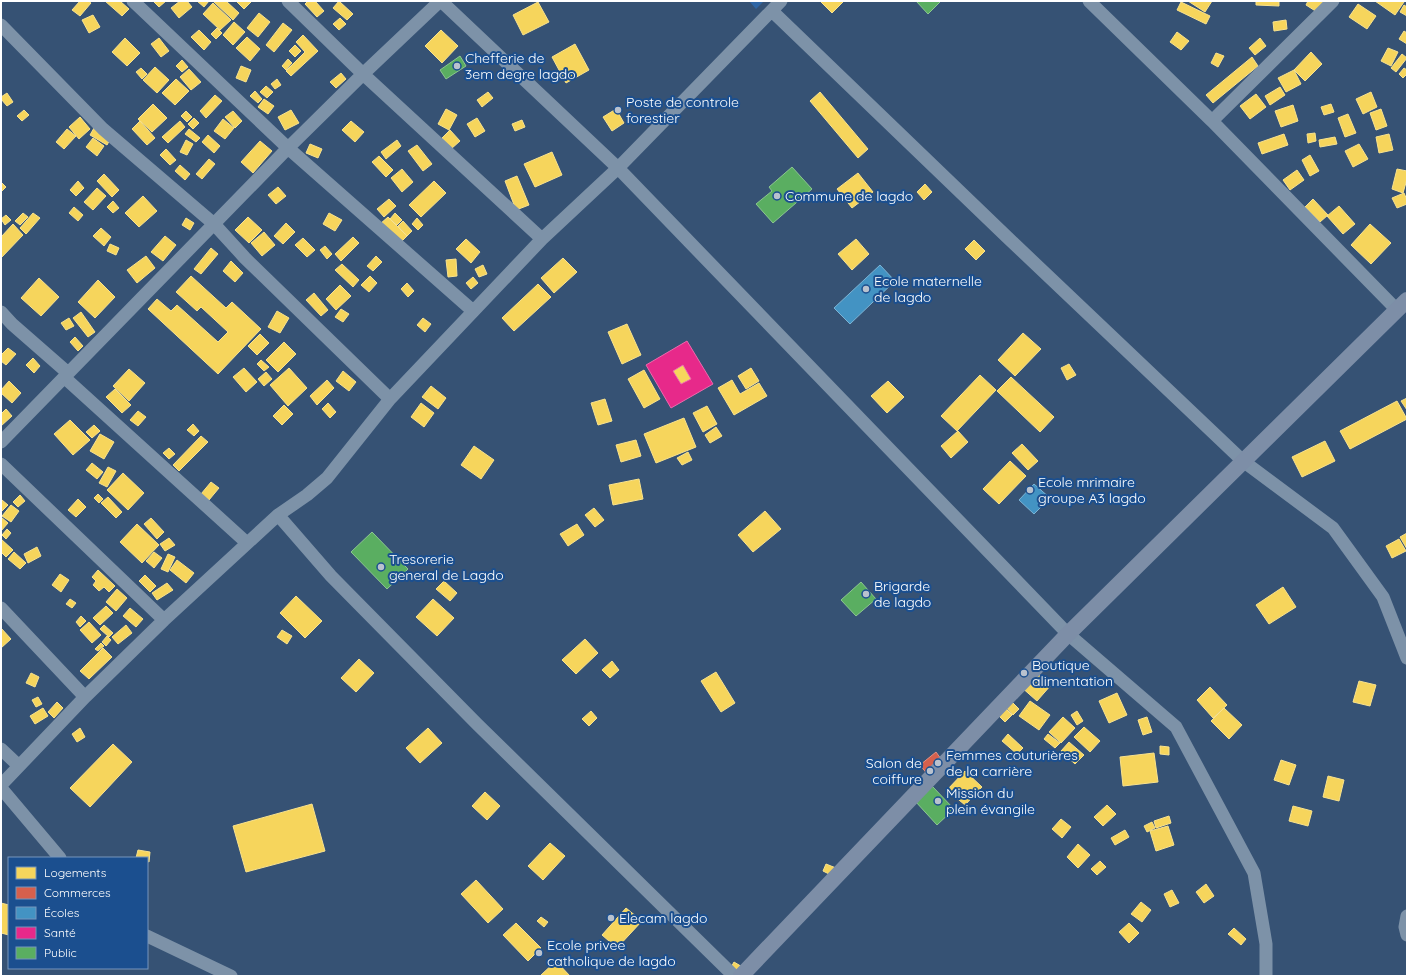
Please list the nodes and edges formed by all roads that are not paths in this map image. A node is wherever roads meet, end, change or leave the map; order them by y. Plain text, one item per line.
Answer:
1 (133, 1) edge
2 (288, 1) edge
3 (441, 1) edge
4 (781, 1) edge
5 (1089, 1) edge
6 (1333, 1) edge
7 (772, 11) junction
8 (1, 25) edge
9 (363, 74) junction
10 (1212, 121) junction
11 (288, 148) junction
12 (618, 168) junction
13 (214, 224) junction
14 (542, 239) junction
15 (1402, 305) edge
16 (473, 311) junction
17 (1, 312) edge
18 (66, 376) junction
19 (390, 399) junction
20 (1, 442) edge
21 (1243, 461) junction
22 (1, 464) edge
23 (278, 515) junction
24 (247, 543) junction
25 (1, 608) edge
26 (164, 620) junction
27 (1068, 634) junction
28 (1407, 658) edge
29 (85, 697) junction
30 (1, 749) edge
31 (19, 766) junction
32 (1, 784) edge
33 (1, 788) edge
34 (59, 857) edge
35 (1407, 916) edge
36 (1407, 935) edge
37 (148, 936) edge
38 (231, 976) edge
39 (734, 976) edge
40 (741, 976) edge
41 (1266, 976) edge

1 - 11 street
2 - 9 street
3 - 9 street
3 - 12 street
4 - 7 street
5 - 10 street
6 - 10 street
7 - 12 street
7 - 21 street
8 - 13 street
9 - 11 street
9 - 14 street
10 - 15 street
11 - 13 street
11 - 16 street
12 - 14 street
12 - 27 street
13 - 18 street
13 - 19 street
14 - 16 street
15 - 21 main road
16 - 19 street
17 - 18 street
18 - 20 street
18 - 24 street
19 - 23 street
21 - 27 main road
21 - 28 street
22 - 26 street
23 - 24 street
23 - 39 street
24 - 26 street
25 - 29 street
26 - 29 street
27 - 40 main road
27 - 41 street
29 - 31 street
30 - 31 street
31 - 32 street
33 - 34 street
35 - 36 street
37 - 38 street

